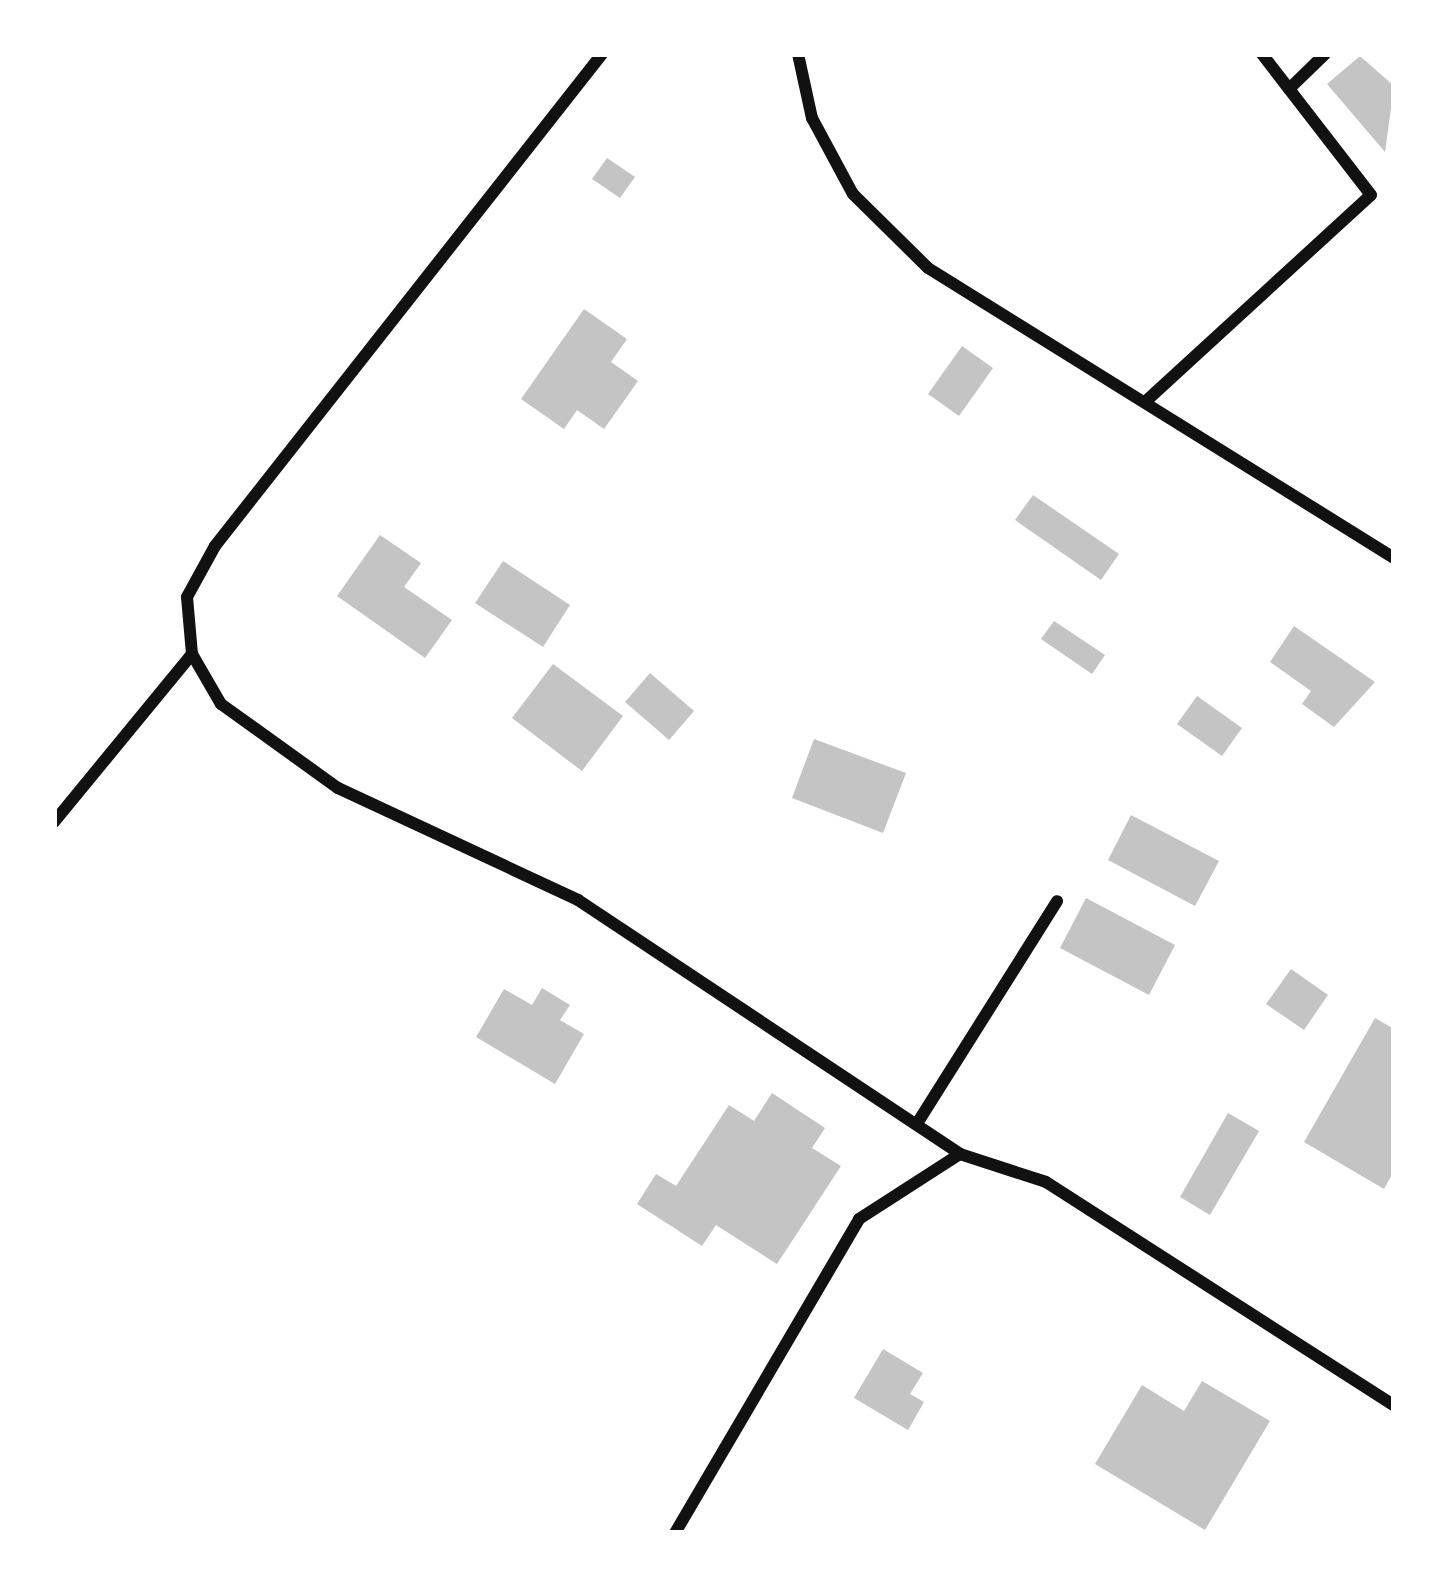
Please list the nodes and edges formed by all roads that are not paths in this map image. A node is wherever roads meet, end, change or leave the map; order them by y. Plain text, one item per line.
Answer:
1 (602, 54) edge
2 (798, 54) edge
3 (1262, 54) edge
4 (1325, 54) edge
5 (1289, 89) junction
6 (1144, 402) junction
7 (1394, 558) edge
8 (192, 654) junction
9 (54, 822) edge
10 (1057, 902) dead end
11 (918, 1122) junction
12 (960, 1154) junction
13 (1394, 1405) edge
14 (675, 1533) edge

1 - 8 street
2 - 6 street
3 - 5 street
4 - 5 street
5 - 6 street
6 - 7 street
8 - 9 street
8 - 11 street
10 - 11 street
11 - 12 street
12 - 13 street
12 - 14 street

